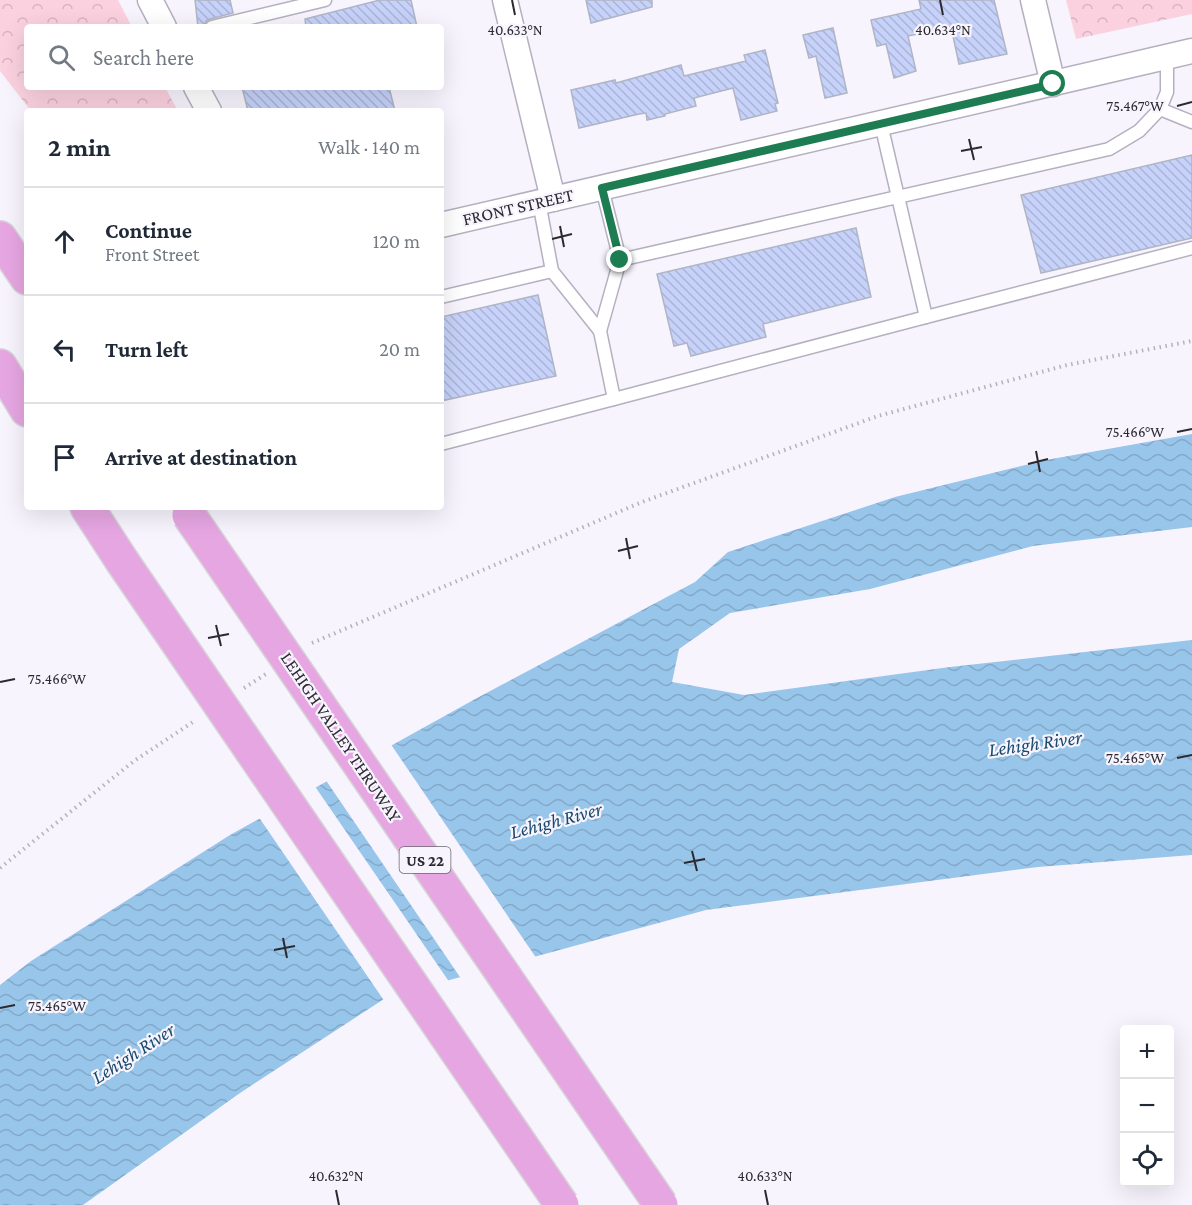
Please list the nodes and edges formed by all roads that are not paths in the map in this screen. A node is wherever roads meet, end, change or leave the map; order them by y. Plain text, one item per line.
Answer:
1 (150, 0) edge
2 (325, 0) edge
3 (505, 0) edge
4 (1033, 0) edge
5 (162, 24) edge
6 (225, 24) edge
7 (1192, 51) edge
8 (1167, 57) junction
9 (1053, 84) junction
10 (198, 90) edge
11 (207, 108) edge
12 (1160, 109) junction
13 (1192, 122) edge
14 (880, 124) junction
15 (602, 188) junction
16 (898, 197) junction
17 (546, 201) junction
18 (444, 224) edge
19 (0, 238) edge
20 (1192, 248) edge
21 (620, 260) junction
22 (552, 271) junction
23 (24, 274) edge
24 (444, 296) edge
25 (926, 316) junction
26 (600, 331) junction
27 (0, 366) edge
28 (614, 399) junction
29 (24, 405) edge
30 (444, 443) edge
31 (89, 510) edge
32 (187, 511) edge
33 (562, 1205) edge
34 (661, 1205) edge

1 - 5 street
2 - 6 lane
3 - 17 street
4 - 9 street
7 - 8 street, FRONT STREET
8 - 9 street, FRONT STREET
8 - 12 lane
9 - 14 street, FRONT STREET
10 - 11 street
12 - 13 lane
12 - 16 lane
14 - 15 street, FRONT STREET
14 - 16 lane
15 - 17 street, FRONT STREET
15 - 21 lane
16 - 21 lane
16 - 25 lane
17 - 18 street, FRONT STREET
17 - 22 lane
19 - 23 highway
20 - 25 lane
21 - 26 lane
22 - 24 lane
22 - 26 lane
25 - 28 lane
26 - 28 lane
27 - 29 highway
28 - 30 lane
31 - 33 highway, bridge
32 - 34 highway, LEHIGH VALLEY THRUWAY / US 22, bridge

